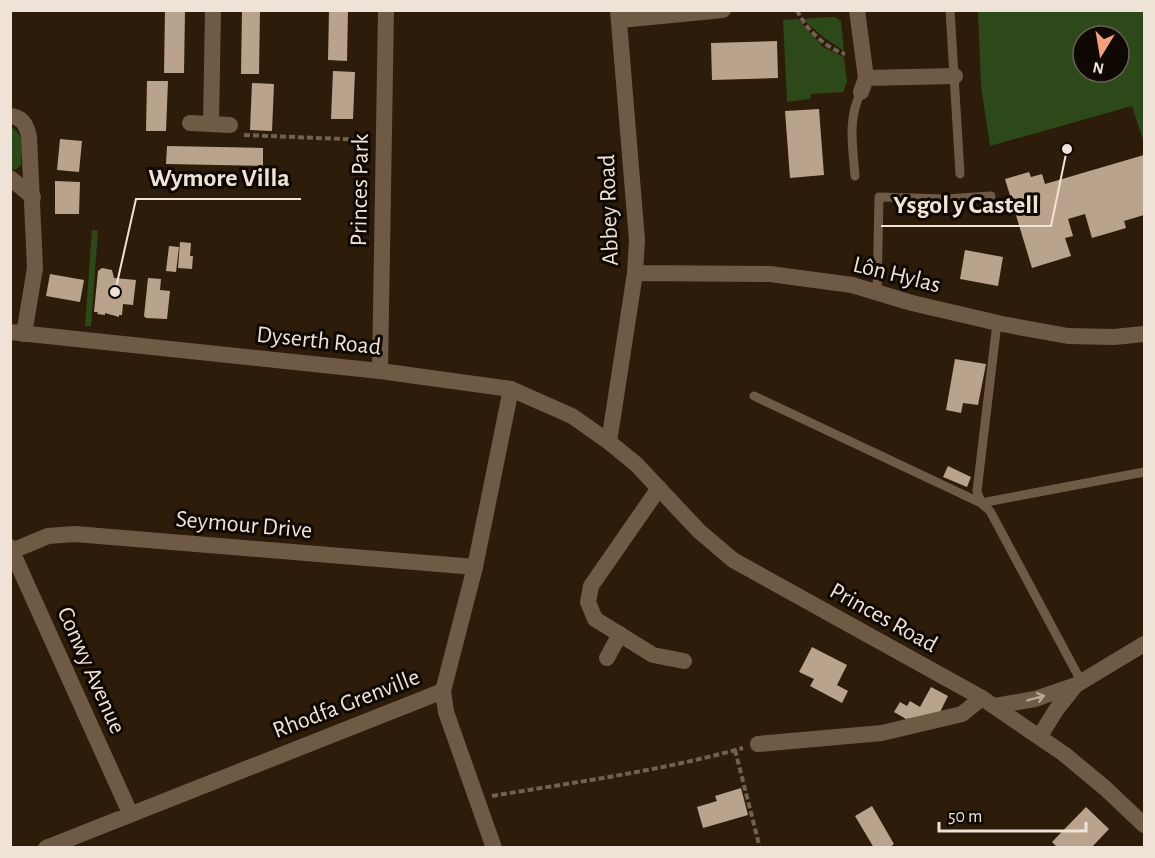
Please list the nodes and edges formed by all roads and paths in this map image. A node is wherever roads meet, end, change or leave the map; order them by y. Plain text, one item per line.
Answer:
1 (213, 10) edge
2 (386, 10) edge
3 (723, 10) edge
4 (797, 10) edge
5 (857, 10) edge
6 (950, 10) edge
7 (619, 15) edge
8 (863, 59) junction
9 (955, 76) junction
10 (863, 85) junction
11 (10, 116) edge
12 (190, 123) dead end
13 (211, 124) junction
14 (230, 125) joint
15 (384, 141) junction
16 (960, 174) dead end
17 (855, 176) dead end
18 (10, 178) edge
19 (991, 196) dead end
20 (33, 197) junction
21 (635, 273) junction
22 (877, 292) junction
23 (997, 323) junction
24 (17, 333) edge
25 (1144, 334) edge
26 (380, 371) junction
27 (511, 389) junction
28 (754, 396) dead end
29 (609, 442) junction
30 (1144, 472) edge
31 (659, 488) junction
32 (981, 502) junction
33 (11, 549) edge
34 (474, 567) junction
35 (620, 634) junction
36 (1144, 644) edge
37 (607, 658) dead end
38 (684, 661) dead end
39 (1078, 683) junction
40 (443, 691) junction
41 (988, 702) junction
42 (1040, 736) junction
43 (759, 744) joint
44 (735, 750) junction
45 (476, 799) junction
46 (130, 813) junction
47 (1144, 825) edge
48 (46, 848) edge
49 (494, 848) edge
50 (760, 848) edge

1 - 13 street
2 - 15 street, Princes Park
3 - 7 street
4 - 8 path
5 - 8 street
6 - 9 lane
7 - 21 street, Abbey Road
8 - 10 street
9 - 10 street
9 - 16 lane
10 - 17 lane
11 - 20 street
12 - 13 street
13 - 14 street
14 - 15 path
15 - 26 street, Princes Park
18 - 20 street
19 - 22 lane
20 - 24 street
21 - 22 street, Lôn Hylas
21 - 29 street, Abbey Road
22 - 23 street, Lôn Hylas
23 - 25 street, Lôn Hylas
23 - 32 lane
24 - 26 street, Dyserth Road
26 - 27 street, Dyserth Road
27 - 29 street, Dyserth Road
27 - 34 street, Rhodfa Grenville
28 - 32 lane
29 - 31 street, Princes Road
30 - 32 lane
31 - 35 street
31 - 41 street, Princes Road
32 - 39 lane
33 - 34 street, Seymour Drive
33 - 46 street, Conwy Avenue
34 - 40 street, Rhodfa Grenville
35 - 37 street
35 - 38 street
36 - 39 street
41 -> 39 street
39 - 42 street
40 - 45 street
40 - 46 street, Rhodfa Grenville
41 - 42 street, Princes Road
41 - 43 street
42 - 47 street, Princes Road
43 - 44 path
44 - 45 path
44 - 50 path
45 - 49 street
46 - 48 street, Rhodfa Grenville

